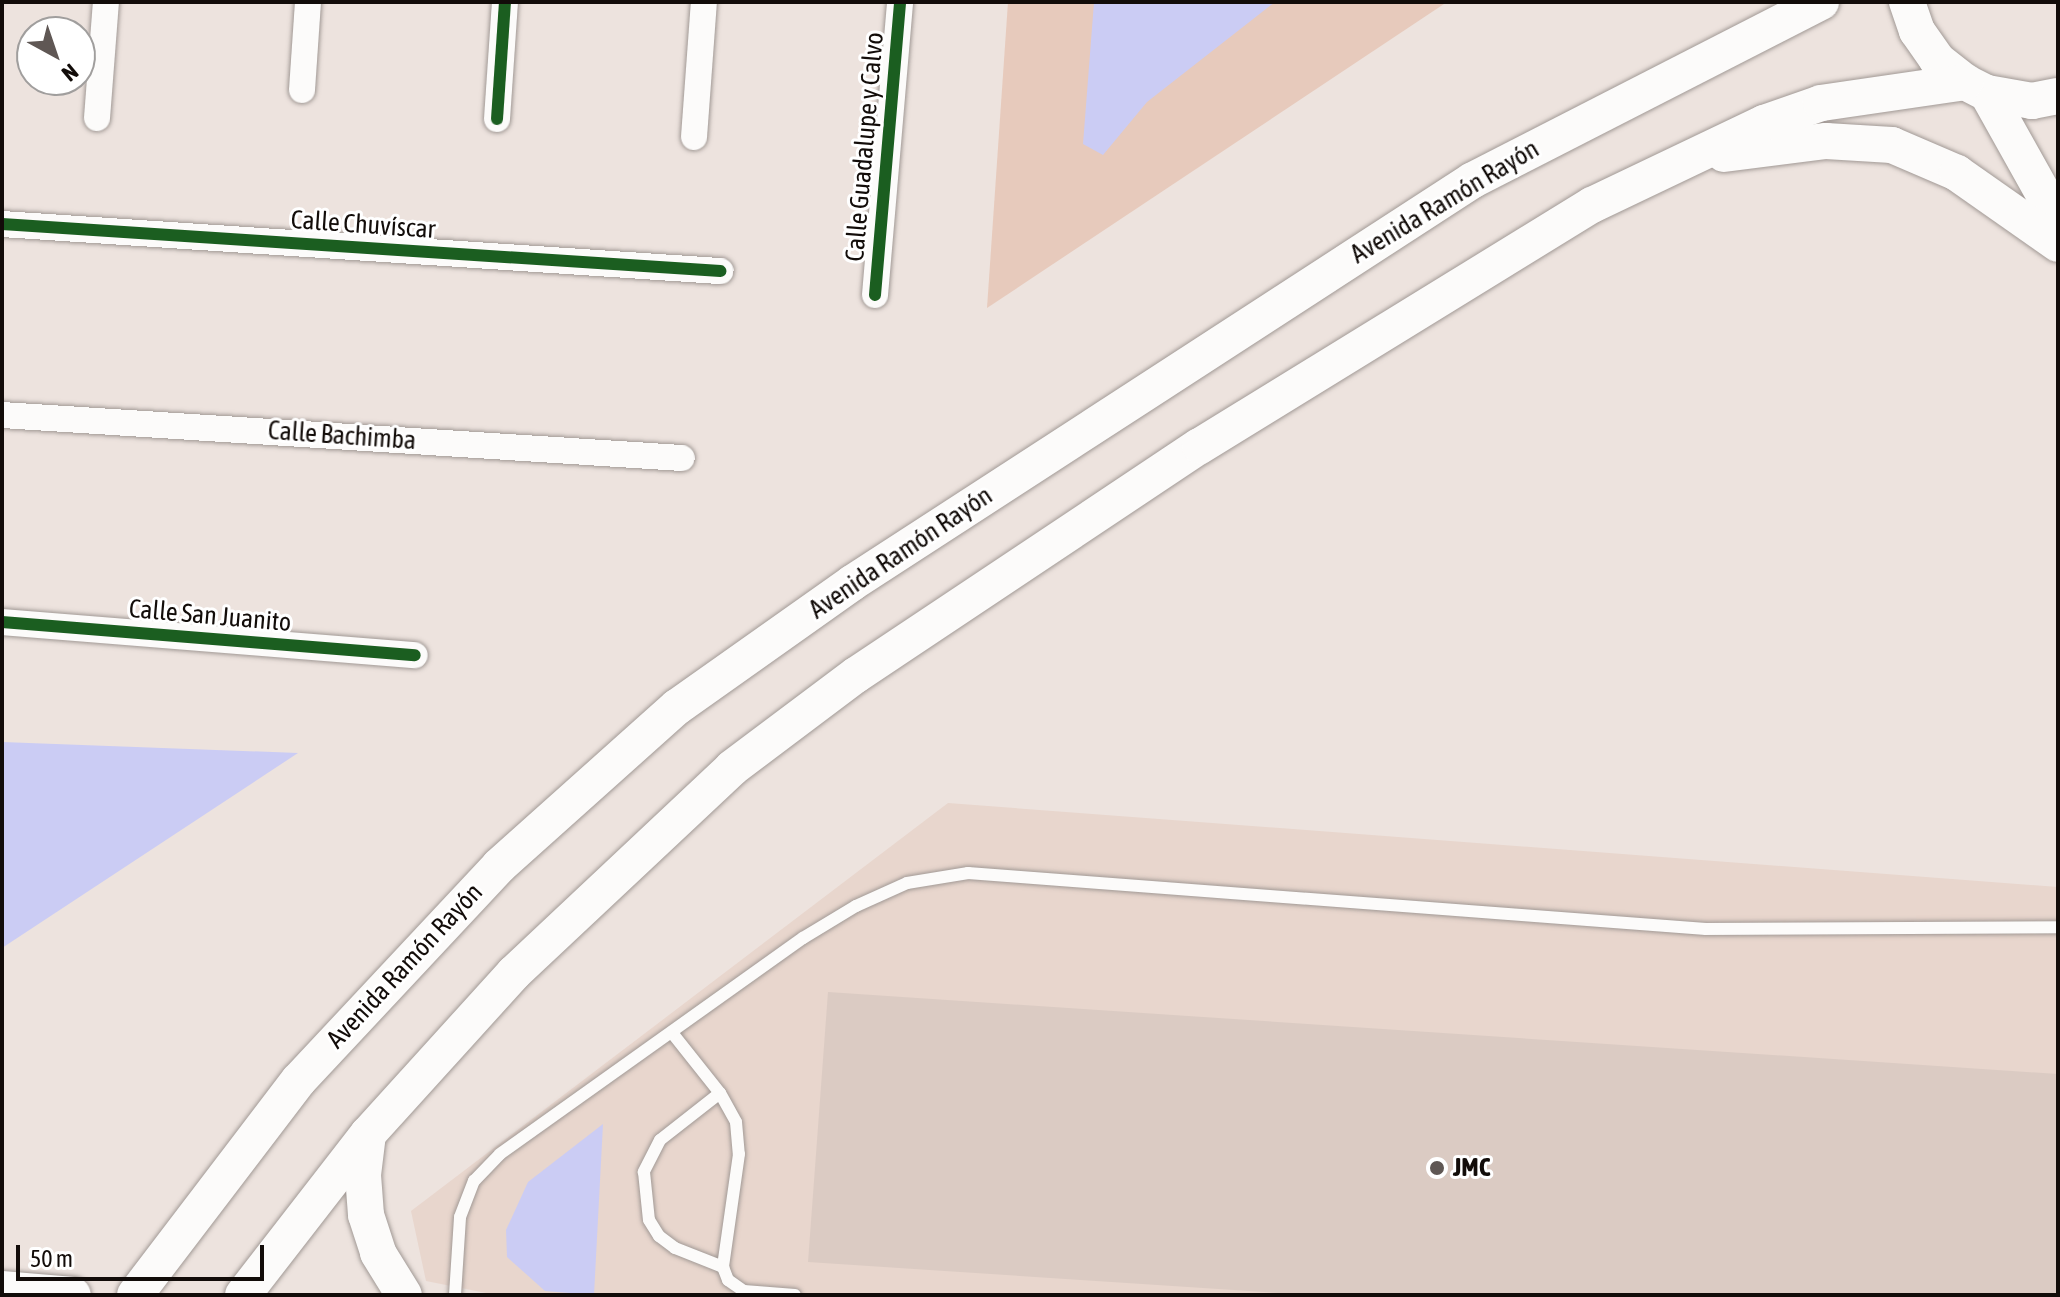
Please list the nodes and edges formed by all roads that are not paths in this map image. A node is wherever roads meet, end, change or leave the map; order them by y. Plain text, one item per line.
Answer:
1 (106, 2) edge
2 (308, 2) edge
3 (505, 2) edge
4 (704, 2) edge
5 (900, 2) edge
6 (1821, 2) edge
7 (1907, 2) edge
8 (1976, 88) junction
9 (302, 90) dead end
10 (2058, 96) edge
11 (97, 118) dead end
12 (497, 119) dead end
13 (694, 137) dead end
14 (1683, 159) junction
15 (2058, 220) edge
16 (2, 224) edge
17 (2058, 244) edge
18 (720, 271) dead end
19 (875, 295) dead end
20 (2, 415) edge
21 (682, 458) dead end
22 (2, 622) edge
23 (415, 655) dead end
24 (2058, 927) edge
25 (673, 1034) junction
26 (720, 1093) junction
27 (368, 1134) junction
28 (723, 1267) junction
29 (2, 1289) edge
30 (73, 1295) edge
31 (135, 1295) edge
32 (243, 1295) edge
33 (404, 1295) edge
34 (455, 1295) edge
35 (795, 1295) edge

1 - 11 street
2 - 9 street
3 - 12 street
4 - 13 street
5 - 19 street, Calle Guadalupe y Calvo
6 - 31 main road, Avenida Ramón Rayón
7 - 8 main road
8 - 10 main road
8 - 14 main road
8 - 15 main road
14 - 17 main road
14 - 27 main road
16 - 18 street, Calle Chuvíscar
20 - 21 street, Calle Bachimba
22 - 23 street, Calle San Juanito
24 - 25 lane
25 - 26 lane
25 - 34 lane
26 - 28 lane
26 - 28 lane
27 - 32 main road
27 - 33 main road
28 - 35 lane
29 - 30 main road

